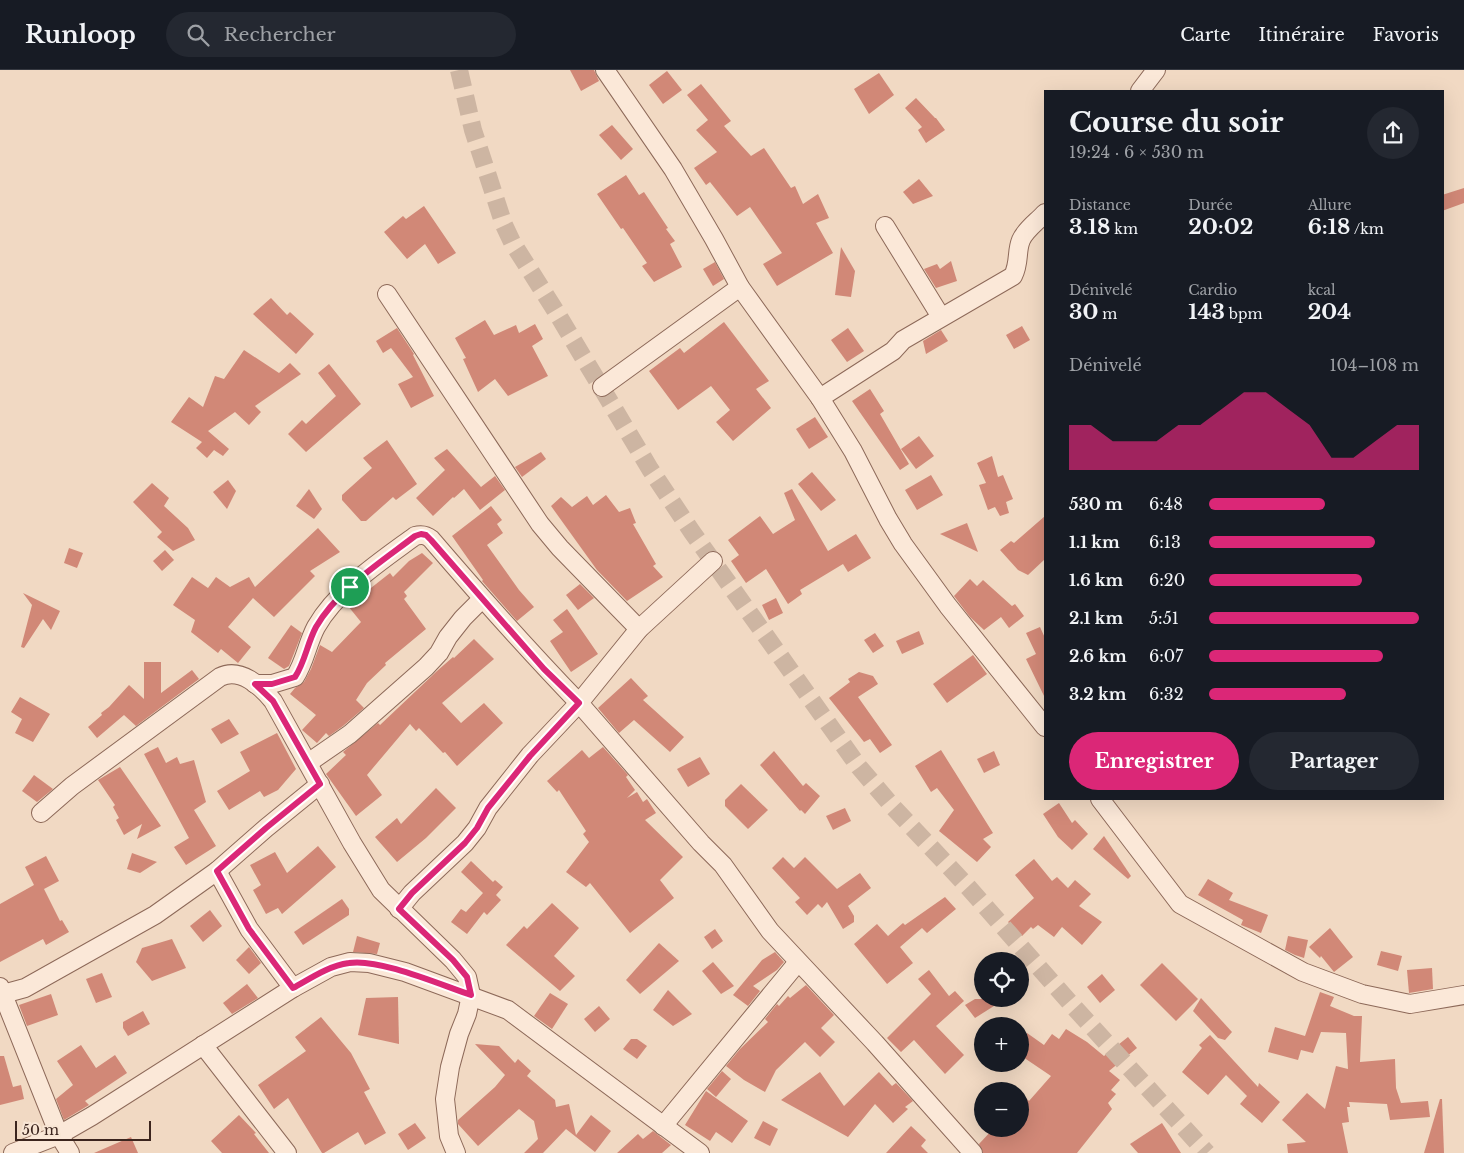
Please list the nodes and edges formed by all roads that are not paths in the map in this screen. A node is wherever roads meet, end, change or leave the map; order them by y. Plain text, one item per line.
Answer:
1 (605, 70) edge
2 (1156, 70) edge
3 (1141, 90) edge
4 (1044, 214) edge
5 (885, 226) dead end
6 (740, 287) junction
7 (387, 294) dead end
8 (941, 317) junction
9 (602, 387) dead end
10 (820, 398) junction
11 (713, 561) dead end
12 (482, 599) junction
13 (640, 629) junction
14 (255, 684) junction
15 (579, 703) junction
16 (1044, 726) edge
17 (308, 763) junction
18 (320, 784) junction
19 (1101, 800) edge
20 (41, 813) dead end
21 (217, 871) junction
22 (399, 909) junction
23 (798, 962) junction
24 (293, 988) junction
25 (2, 991) edge
26 (471, 995) junction
27 (1464, 995) edge
28 (203, 1046) junction
29 (663, 1126) junction
30 (59, 1134) junction
31 (12, 1153) edge
32 (70, 1153) edge
33 (287, 1153) edge
34 (456, 1153) edge
35 (700, 1153) edge
36 (973, 1153) edge

1 - 6 street
2 - 3 street
4 - 8 street
5 - 8 street
6 - 9 street
6 - 10 street
7 - 13 street
8 - 10 street
10 - 16 street
11 - 13 street
12 - 14 street
12 - 15 street
12 - 17 street
13 - 15 street
14 - 17 street
14 - 20 street
15 - 22 street
15 - 23 street
17 - 18 street
18 - 21 street
18 - 22 street
19 - 27 street
21 - 24 street
21 - 25 street
22 - 26 street
23 - 29 street
23 - 36 street
24 - 26 street
24 - 28 street
25 - 30 street
26 - 29 street
26 - 34 street
28 - 30 street
28 - 33 street
29 - 35 street
30 - 31 street
30 - 32 street

